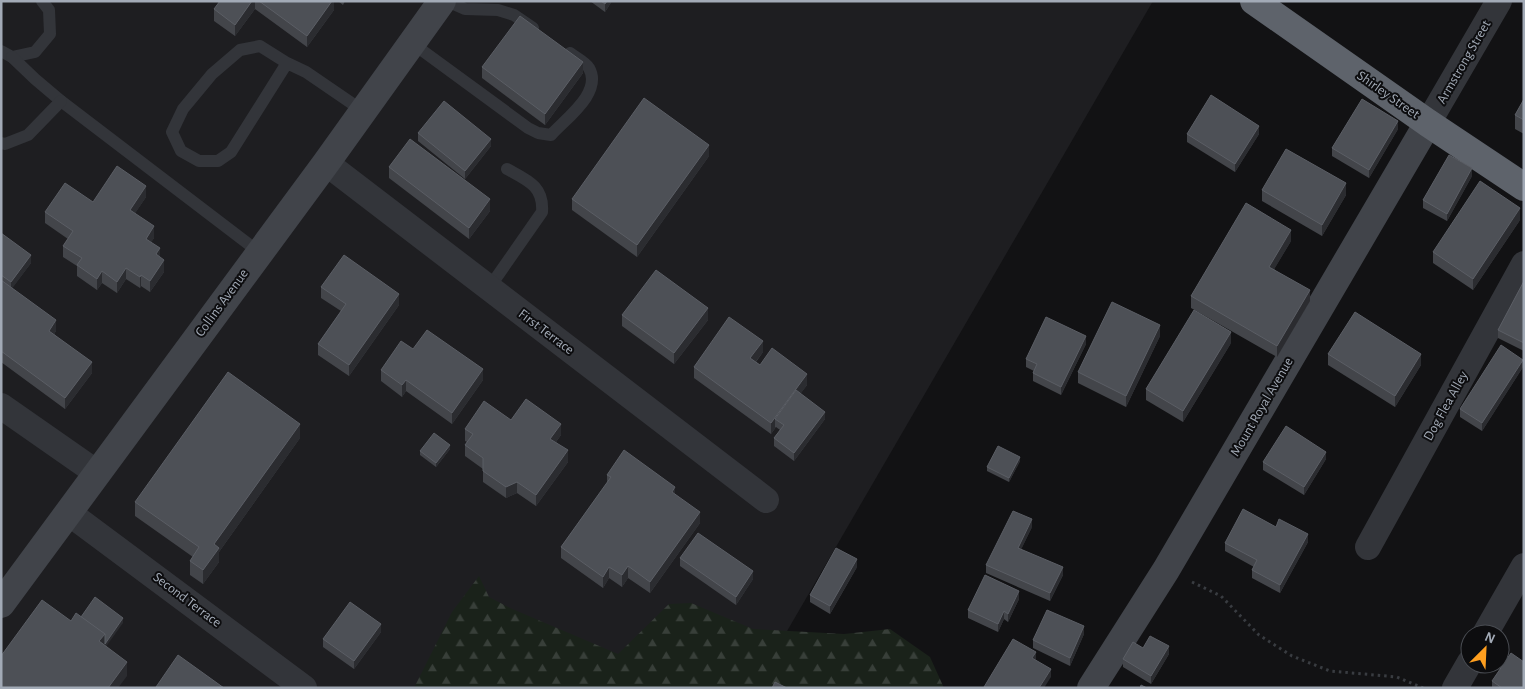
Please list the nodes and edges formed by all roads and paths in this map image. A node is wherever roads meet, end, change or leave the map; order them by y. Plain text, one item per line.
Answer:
1 (42, 1) edge
2 (442, 1) edge
3 (447, 1) edge
4 (1254, 1) edge
5 (1499, 1) edge
6 (544, 35) edge
7 (412, 43) junction
8 (558, 46) edge
9 (7, 54) edge
10 (287, 63) junction
11 (61, 100) junction
12 (363, 111) junction
13 (1428, 123) junction
14 (1, 143) edge
15 (326, 163) junction
16 (507, 169) dead end
17 (1524, 187) edge
18 (259, 252) junction
19 (1524, 264) edge
20 (489, 288) junction
21 (1, 406) edge
22 (97, 473) junction
23 (766, 500) dead end
24 (69, 513) junction
25 (1368, 547) dead end
26 (1524, 566) edge
27 (1166, 570) junction
28 (1, 604) edge
29 (1492, 624) edge
30 (1463, 674) edge
31 (304, 688) edge
32 (1091, 688) edge
33 (1423, 688) edge
34 (1455, 688) edge

1 - 9 lane
2 - 7 street, Collins Avenue
3 - 6 lane
4 - 13 highway, Shirley Street
5 - 13 street, Armstrong Street
7 - 8 lane
7 - 12 street, Collins Avenue
9 - 11 lane
10 - 10 lane
10 - 12 lane
11 - 14 lane
11 - 18 lane
12 - 15 street, Collins Avenue
13 - 17 highway, Shirley Street
13 - 27 street, Mount Royal Avenue
15 - 18 street, Collins Avenue
15 - 20 street, First Terrace
16 - 20 lane
18 - 22 street, Collins Avenue
19 - 25 street, Dog Flea Alley
20 - 23 street, First Terrace
21 - 22 street
22 - 24 street, Collins Avenue
24 - 28 street, Collins Avenue
24 - 31 street, Second Terrace
26 - 29 street
27 - 32 street, Mount Royal Avenue
27 - 33 path
30 - 34 street

